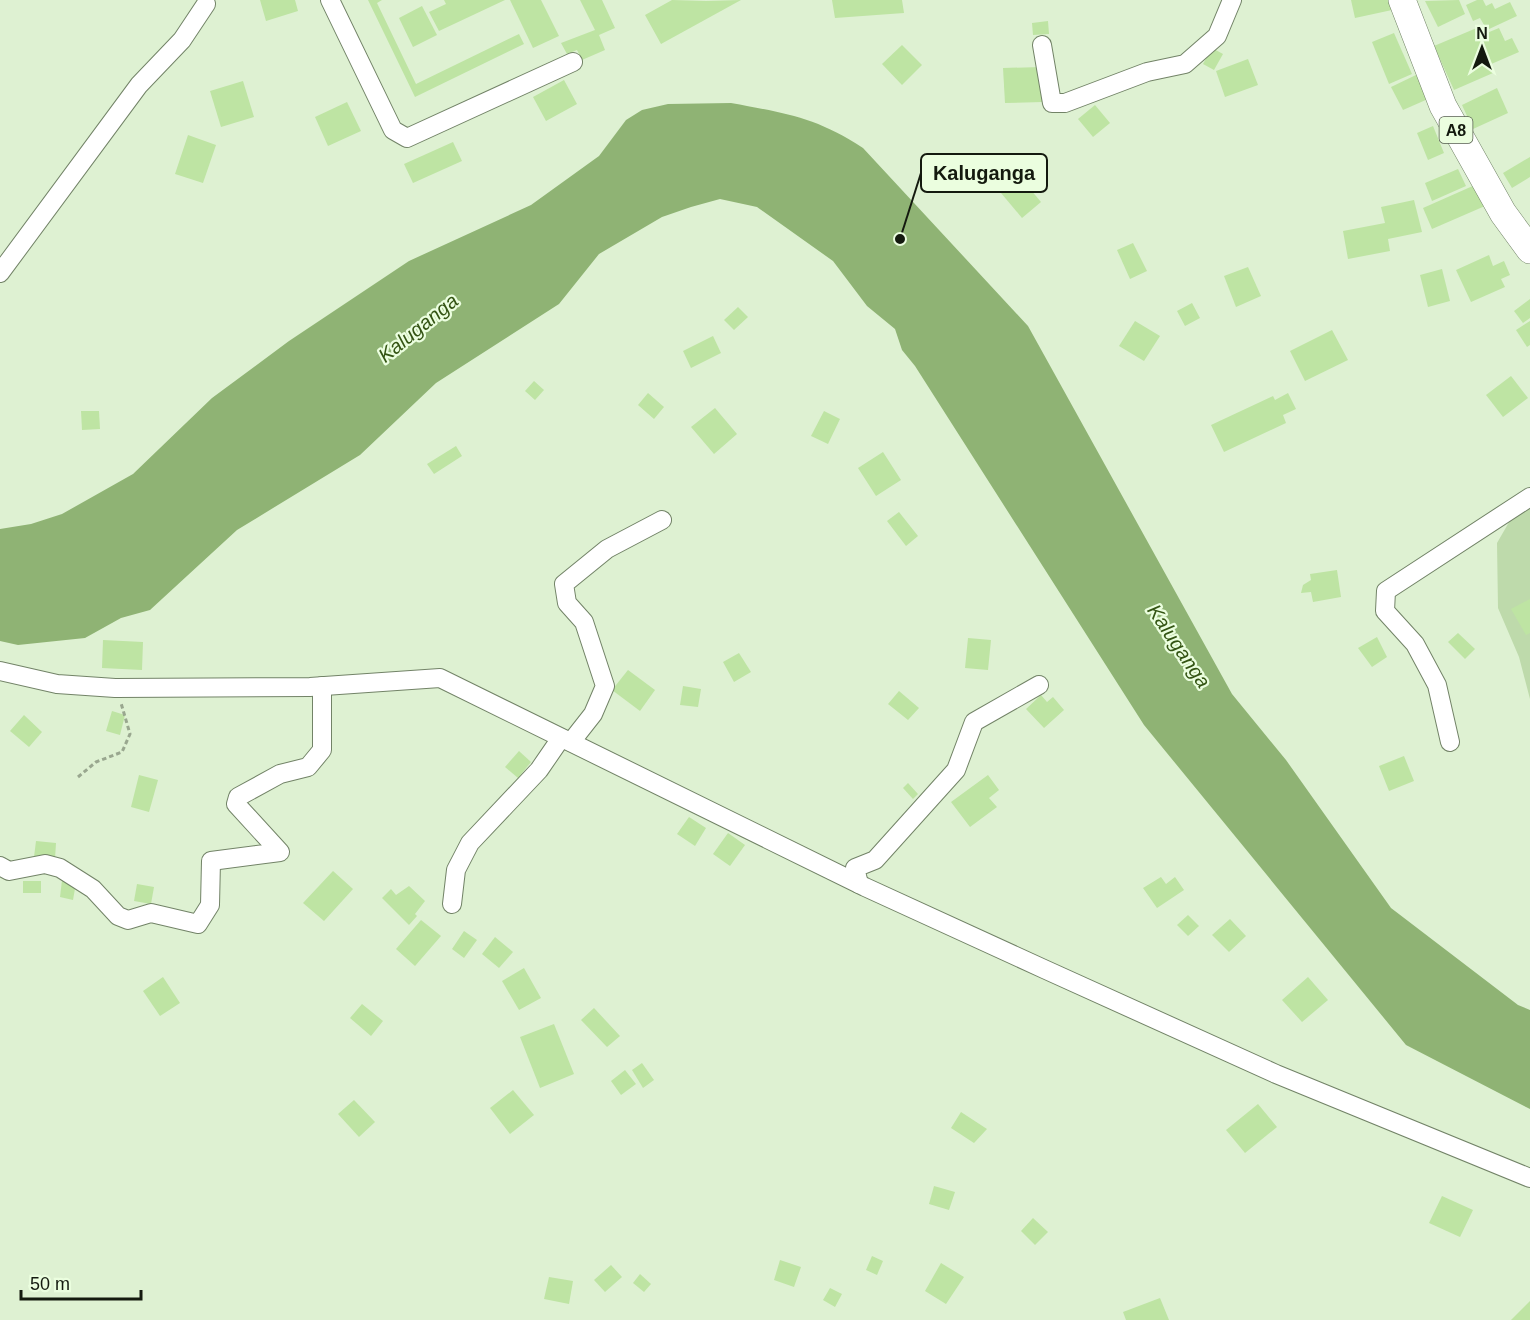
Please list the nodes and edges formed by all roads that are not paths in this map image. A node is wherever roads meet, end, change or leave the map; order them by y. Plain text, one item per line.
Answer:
1 (330, 0) edge
2 (1232, 0) edge
3 (1402, 0) edge
4 (206, 4) dead end
5 (1042, 45) dead end
6 (573, 62) dead end
7 (1530, 249) edge
8 (0, 273) edge
9 (1530, 497) edge
10 (662, 520) dead end
11 (0, 671) edge
12 (1039, 685) dead end
13 (322, 686) junction
14 (566, 740) junction
15 (1450, 742) dead end
16 (0, 866) edge
17 (859, 884) junction
18 (452, 904) dead end
19 (1530, 1178) edge

1 - 6 street
2 - 5 street
3 - 7 highway, A8
4 - 8 street
9 - 15 street
10 - 14 street
11 - 13 street
12 - 17 street
13 - 14 street
13 - 16 street
14 - 17 street
14 - 18 street
17 - 19 street

